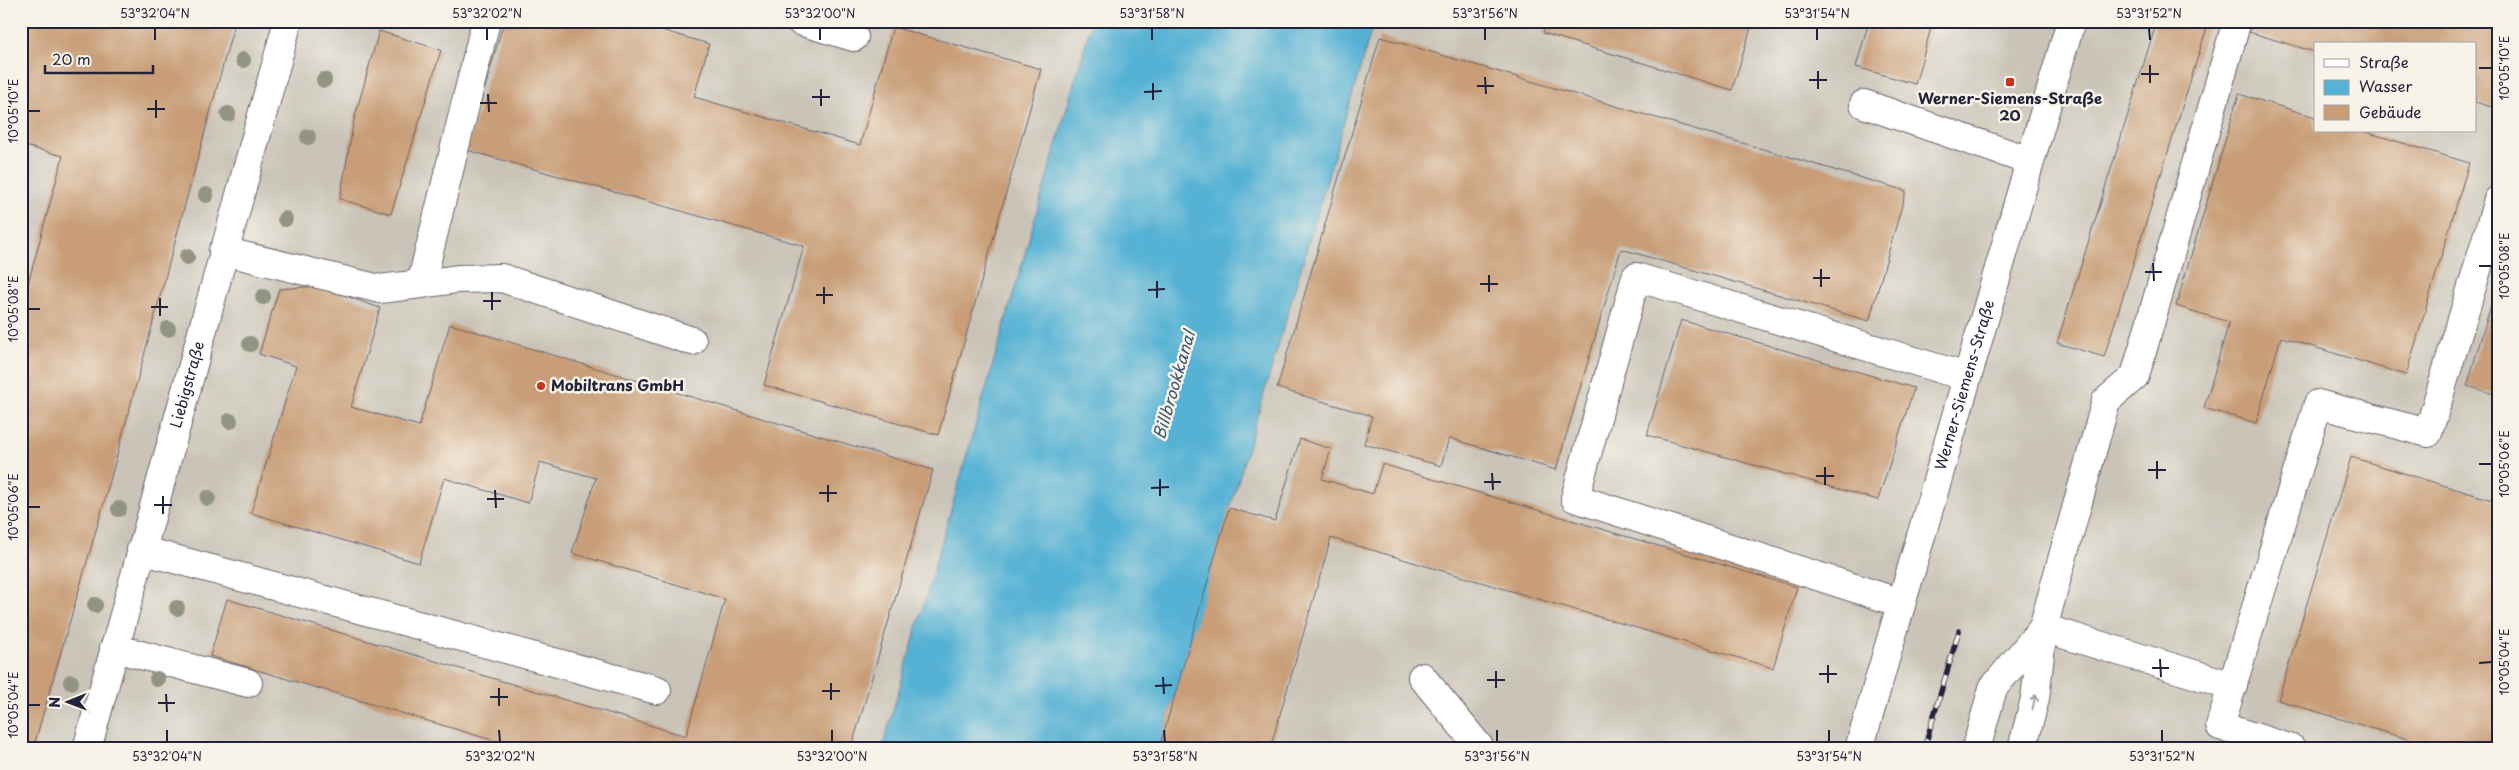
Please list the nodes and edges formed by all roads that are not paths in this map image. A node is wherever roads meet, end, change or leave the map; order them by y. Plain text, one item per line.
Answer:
1 (288, 21) edge
2 (486, 21) edge
3 (800, 21) edge
4 (2071, 21) edge
5 (2237, 21) edge
6 (854, 37) dead end
7 (1864, 104) dead end
8 (2030, 161) junction
9 (2498, 200) edge
10 (223, 251) junction
11 (421, 284) junction
12 (692, 341) dead end
13 (1967, 377) junction
14 (141, 550) junction
15 (1901, 603) junction
16 (2043, 628) junction
17 (114, 648) junction
18 (1422, 677) dead end
19 (248, 683) dead end
20 (2233, 686) junction
21 (657, 690) dead end
22 (87, 749) edge
23 (1481, 749) edge
24 (1858, 749) edge
25 (1976, 749) edge
26 (2022, 749) edge
27 (2292, 749) edge

1 - 10 street, Liebigstraße
2 - 11 street
3 - 6 street
4 - 8 street, Werner-Siemens-Straße
5 - 16 street
7 - 8 street
8 - 13 street, Werner-Siemens-Straße
9 - 20 street
10 - 11 street
10 - 14 street, Liebigstraße
11 - 12 street
13 - 15 street, Werner-Siemens-Straße
13 - 15 street
14 - 17 street, Liebigstraße
14 - 21 street
15 - 24 street, Werner-Siemens-Straße
16 - 20 street
16 - 25 street
26 -> 16 street
17 - 19 street
17 - 22 street, Liebigstraße
18 - 23 street
20 - 27 street

